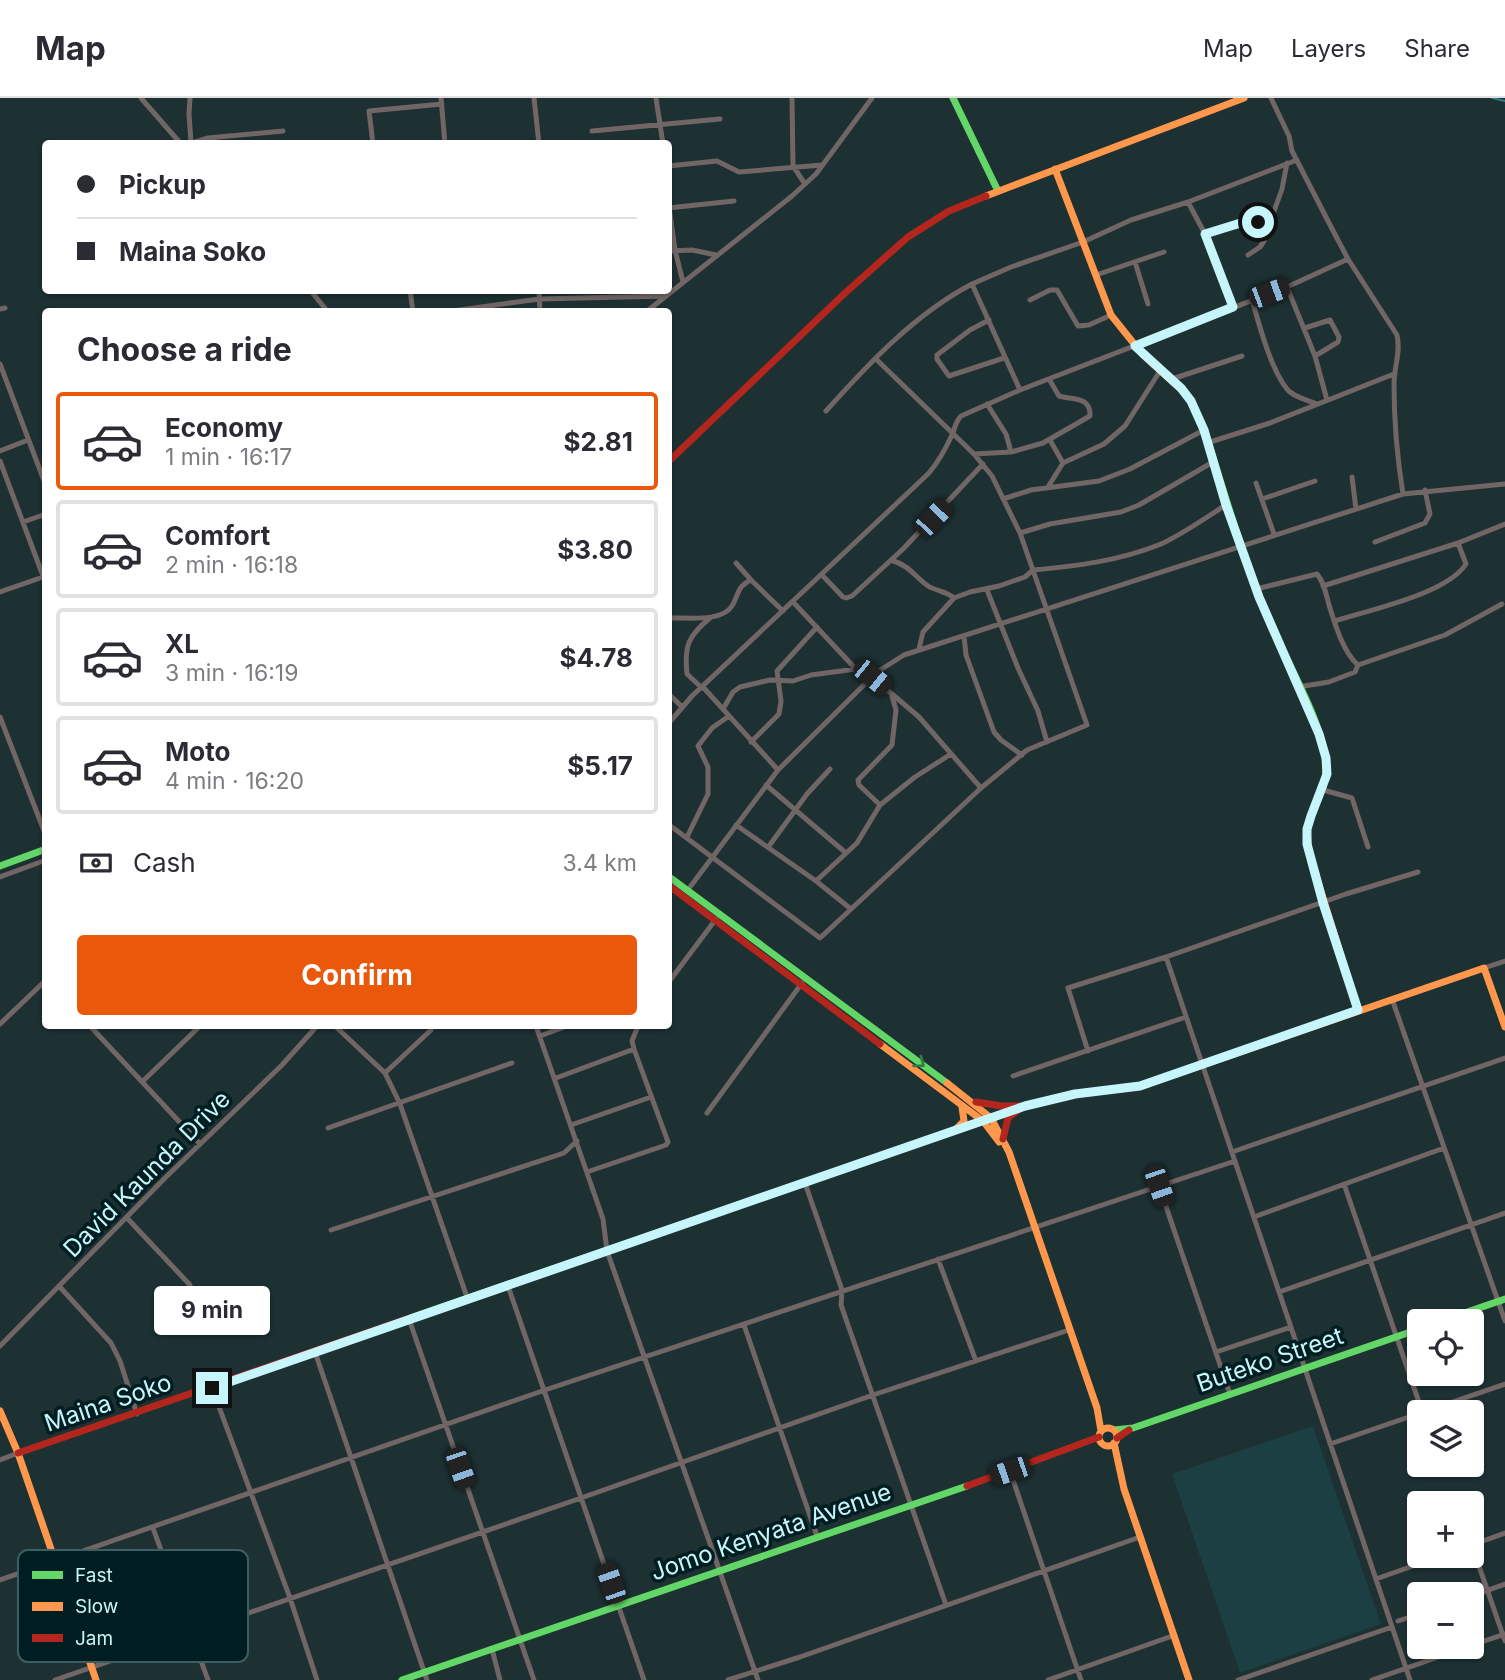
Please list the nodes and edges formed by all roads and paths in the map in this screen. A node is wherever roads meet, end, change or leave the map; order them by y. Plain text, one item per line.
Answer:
1 (141, 98) edge
2 (185, 98) edge
3 (190, 98) edge
4 (449, 98) edge
5 (534, 98) edge
6 (656, 98) edge
7 (792, 98) edge
8 (872, 98) edge
9 (953, 98) edge
10 (1244, 98) edge
11 (1271, 98) edge
12 (442, 101) edge
13 (189, 114) junction
14 (720, 119) dead end
15 (661, 123) junction
16 (284, 131) dead end
17 (592, 131) dead end
18 (178, 140) edge
19 (192, 140) edge
20 (202, 140) edge
21 (373, 140) edge
22 (445, 140) edge
23 (539, 140) edge
24 (663, 140) edge
25 (1297, 160) junction
26 (1287, 163) junction
27 (822, 165) junction
28 (672, 166) edge
29 (793, 166) junction
30 (1055, 169) junction
31 (805, 184) junction
32 (998, 191) junction
33 (734, 201) dead end
34 (1188, 202) junction
35 (672, 208) edge
36 (1258, 222) junction
37 (1205, 234) junction
38 (1083, 242) junction
39 (672, 251) edge
40 (1164, 252) dead end
41 (716, 255) junction
42 (1248, 255) dead end
43 (1348, 259) junction
44 (1135, 262) junction
45 (1096, 275) junction
46 (683, 282) junction
47 (972, 284) junction
48 (1287, 287) junction
49 (672, 291) edge
50 (314, 294) edge
51 (538, 294) edge
52 (668, 294) edge
53 (666, 296) junction
54 (539, 299) junction
55 (1030, 300) dead end
56 (1252, 300) junction
57 (1148, 304) dead end
58 (1233, 307) junction
59 (325, 308) edge
60 (474, 308) edge
61 (540, 308) edge
62 (651, 308) edge
63 (1111, 315) junction
64 (989, 320) junction
65 (1305, 328) junction
66 (1135, 346) junction
67 (1242, 356) dead end
68 (1315, 356) junction
69 (1004, 358) junction
70 (876, 359) junction
71 (0, 364) edge
72 (1160, 370) junction
73 (1394, 374) junction
74 (1049, 379) junction
75 (1170, 380) junction
76 (1020, 390) junction
77 (1328, 400) junction
78 (986, 404) junction
79 (1317, 404) junction
80 (826, 411) dead end
81 (1204, 430) junction
82 (953, 433) junction
83 (28, 440) junction
84 (1050, 440) junction
85 (1207, 443) junction
86 (0, 452) edge
87 (1012, 452) junction
88 (974, 454) junction
89 (672, 459) edge
90 (0, 461) edge
91 (1213, 462) junction
92 (1063, 463) junction
93 (983, 464) junction
94 (42, 476) edge
95 (1352, 477) dead end
96 (1315, 481) dead end
97 (1256, 483) dead end
98 (1505, 484) edge
99 (1048, 487) junction
100 (1425, 490) junction
101 (1403, 494) junction
102 (1003, 499) junction
103 (1262, 499) junction
104 (1226, 505) junction
105 (1356, 509) junction
106 (42, 516) edge
107 (23, 523) junction
108 (1505, 524) edge
109 (1020, 533) junction
110 (1274, 534) junction
111 (1375, 542) dead end
112 (1458, 543) junction
113 (1241, 547) junction
114 (891, 560) junction
115 (736, 563) dead end
116 (1033, 570) junction
117 (42, 574) edge
118 (822, 575) junction
119 (42, 577) edge
120 (751, 580) junction
121 (1324, 586) junction
122 (1256, 589) junction
123 (987, 590) junction
124 (0, 592) edge
125 (954, 598) junction
126 (793, 601) junction
127 (1502, 604) dead end
128 (1048, 610) junction
129 (783, 611) junction
130 (672, 618) edge
131 (710, 618) junction
132 (1335, 621) junction
133 (1001, 625) junction
134 (817, 627) junction
135 (964, 636) junction
136 (919, 649) junction
137 (1358, 665) junction
138 (856, 669) junction
139 (776, 680) junction
140 (870, 680) junction
141 (1298, 687) junction
142 (702, 688) junction
143 (891, 693) junction
144 (672, 696) edge
145 (682, 707) junction
146 (723, 709) junction
147 (729, 716) junction
148 (0, 717) edge
149 (672, 719) edge
150 (751, 742) junction
151 (1046, 742) junction
152 (951, 754) junction
153 (1021, 755) junction
154 (830, 769) dead end
155 (778, 770) junction
156 (766, 785) junction
157 (981, 788) junction
158 (1323, 790) junction
159 (880, 805) junction
160 (796, 810) junction
161 (42, 825) edge
162 (736, 825) junction
163 (672, 827) edge
164 (687, 837) junction
165 (769, 846) junction
166 (1368, 846) dead end
167 (42, 850) edge
168 (846, 853) junction
169 (713, 857) junction
170 (42, 861) edge
171 (0, 866) edge
172 (1418, 872) dead end
173 (0, 877) edge
174 (672, 880) edge
175 (816, 881) junction
176 (672, 887) edge
177 (686, 893) junction
178 (1323, 903) junction
179 (850, 909) junction
180 (718, 916) junction
181 (1166, 957) junction
182 (1505, 961) edge
183 (1485, 968) junction
184 (672, 978) edge
185 (803, 981) junction
186 (42, 985) edge
187 (1392, 999) junction
188 (1358, 1010) junction
189 (1186, 1017) junction
190 (0, 1024) edge
191 (1505, 1027) edge
192 (93, 1029) edge
193 (197, 1029) edge
194 (314, 1029) edge
195 (338, 1029) edge
196 (537, 1029) edge
197 (559, 1029) edge
198 (637, 1029) edge
199 (431, 1030) dead end
200 (540, 1036) junction
201 (634, 1049) junction
202 (1088, 1051) junction
203 (1505, 1058) edge
204 (512, 1063) dead end
205 (1202, 1064) junction
206 (385, 1073) junction
207 (1013, 1076) dead end
208 (556, 1078) junction
209 (143, 1081) junction
210 (1422, 1086) junction
211 (651, 1097) junction
212 (972, 1101) junction
213 (400, 1104) junction
214 (961, 1105) junction
215 (1025, 1106) junction
216 (707, 1113) dead end
217 (987, 1119) junction
218 (571, 1125) junction
219 (328, 1128) dead end
220 (954, 1131) junction
221 (1003, 1139) junction
222 (577, 1141) junction
223 (200, 1144) junction
224 (1444, 1148) junction
225 (1232, 1152) junction
226 (564, 1153) junction
227 (581, 1156) junction
228 (1235, 1161) junction
229 (1014, 1166) junction
230 (587, 1172) junction
231 (805, 1183) junction
232 (1344, 1184) junction
233 (1159, 1186) junction
234 (433, 1198) junction
235 (1505, 1213) edge
236 (1254, 1217) junction
237 (127, 1218) junction
238 (1471, 1225) junction
239 (1034, 1227) junction
240 (331, 1230) dead end
241 (607, 1251) junction
242 (938, 1259) junction
243 (1369, 1260) junction
244 (190, 1285) dead end
245 (59, 1286) junction
246 (508, 1286) junction
247 (842, 1290) junction
248 (1279, 1292) junction
249 (468, 1300) junction
250 (1502, 1301) edge
251 (1478, 1309) edge
252 (409, 1319) junction
253 (1505, 1321) edge
254 (744, 1325) junction
255 (1291, 1327) junction
256 (1069, 1330) junction
257 (1407, 1332) edge
258 (1395, 1336) junction
259 (0, 1346) edge
260 (315, 1352) junction
261 (1216, 1352) junction
262 (645, 1358) junction
263 (976, 1361) junction
264 (1305, 1368) junction
265 (1505, 1384) edge
266 (212, 1388) junction
267 (545, 1391) junction
268 (1230, 1394) junction
269 (873, 1395) junction
270 (1418, 1400) edge
271 (1456, 1400) edge
272 (0, 1411) edge
273 (136, 1414) junction
274 (1407, 1416) edge
275 (446, 1425) junction
276 (779, 1429) junction
277 (1108, 1437) junction
278 (1330, 1444) junction
279 (1074, 1448) joint
280 (18, 1453) junction
281 (350, 1459) junction
282 (0, 1460) edge
283 (682, 1463) junction
284 (1010, 1471) junction
285 (251, 1494) junction
286 (581, 1499) junction
287 (912, 1504) junction
288 (153, 1528) junction
289 (482, 1531) junction
290 (1505, 1534) edge
291 (817, 1536) junction
292 (1140, 1537) junction
293 (1484, 1541) edge
294 (52, 1550) edge
295 (90, 1550) edge
296 (161, 1550) edge
297 (386, 1566) junction
298 (1407, 1568) edge
299 (1480, 1568) edge
300 (720, 1569) junction
301 (1044, 1570) junction
302 (18, 1574) edge
303 (1376, 1579) junction
304 (0, 1580) edge
305 (1505, 1584) edge
306 (1487, 1590) junction
307 (1484, 1591) edge
308 (290, 1598) junction
309 (618, 1605) junction
310 (946, 1605) junction
311 (248, 1613) edge
312 (1407, 1618) edge
313 (1398, 1621) dead end
314 (1392, 1627) junction
315 (1175, 1635) junction
316 (1504, 1636) edge
317 (519, 1638) junction
318 (1484, 1642) edge
319 (492, 1649) junction
320 (1432, 1659) edge
321 (90, 1662) edge
322 (107, 1662) edge
323 (202, 1662) edge
324 (92, 1667) junction
325 (1406, 1668) junction
326 (1077, 1669) junction
327 (756, 1671) junction
328 (426, 1676) edge
329 (55, 1680) edge
330 (96, 1680) edge
331 (208, 1680) edge
332 (317, 1680) edge
333 (402, 1680) edge
334 (500, 1680) edge
335 (534, 1680) edge
336 (644, 1680) edge
337 (728, 1680) edge
338 (758, 1680) edge
339 (1048, 1680) edge
340 (1081, 1680) edge
341 (1189, 1680) edge
342 (1238, 1680) edge
343 (1372, 1680) edge
344 (1410, 1680) edge

1 - 18 street
2 - 13 street
3 - 13 street
4 - 12 street
5 - 23 street
6 - 15 street
7 - 29 street
8 - 27 street
9 - 32 street
10 - 30 street
11 - 25 street
12 - 21 street
12 - 22 street
13 - 19 street
14 - 15 street
15 - 17 street
15 - 24 street
16 - 20 street
25 - 26 street
25 - 43 street
26 - 34 street
26 - 36 street
27 - 29 street
27 - 31 street
28 - 29 street
29 - 31 street
30 - 32 street
30 - 38 street
31 - 41 street
32 - 89 street
33 - 35 street
34 - 37 street
34 - 38 street
36 - 37 street
36 - 42 street
37 - 58 street
38 - 45 street
38 - 47 street
39 - 41 street
39 - 46 street
40 - 44 street
41 - 46 street
43 - 48 street
43 - 73 street
44 - 45 street
44 - 57 street
45 - 63 street
46 - 49 street
47 - 64 street
47 - 70 street
48 - 56 street
48 - 65 street
50 - 59 street
51 - 54 street
52 - 53 street
53 - 54 street
53 - 62 street
54 - 60 street
54 - 61 street
55 - 63 street
56 - 58 street
56 - 79 street
58 - 66 street
63 - 66 street
64 - 69 street
64 - 69 street
65 - 68 street
65 - 68 street
66 - 72 street
66 - 74 street
67 - 75 street
68 - 77 street
69 - 76 street
70 - 80 street
70 - 82 street
71 - 83 street
72 - 75 street
72 - 92 street
73 - 77 street
73 - 101 street
74 - 76 street
74 - 84 street
75 - 81 street
76 - 78 street
77 - 79 street
78 - 82 street
78 - 87 street
79 - 85 street
81 - 85 street
81 - 99 street
82 - 88 street
82 - 118 street
83 - 86 street
83 - 94 street
84 - 87 street
84 - 92 street
85 - 91 street
87 - 88 street
88 - 93 street
90 - 107 street
91 - 104 street
91 - 109 street
92 - 99 street
93 - 102 street
93 - 114 street
95 - 105 street
96 - 103 street
97 - 103 street
98 - 100 street
99 - 102 street
100 - 101 street
100 - 111 street
101 - 105 street
102 - 109 street
103 - 110 street
104 - 113 street
104 - 116 street
105 - 110 street
106 - 107 street
107 - 117 street
108 - 112 street
109 - 116 street
110 - 113 street
112 - 121 street
112 - 132 street
113 - 122 street
113 - 128 street
114 - 118 street
114 - 125 street
115 - 120 street
116 - 123 street
116 - 128 street
118 - 126 street
119 - 124 street
120 - 129 street
120 - 131 street
121 - 122 street
121 - 132 street
122 - 141 street
123 - 125 street
123 - 133 street
125 - 136 street
126 - 129 street
126 - 134 street
127 - 137 street
128 - 133 street
128 - 151 street
129 - 142 street
130 - 131 street
131 - 142 street
132 - 137 street
133 - 135 street
133 - 151 street
134 - 138 street
134 - 139 street
135 - 136 street
135 - 153 street
136 - 140 street
137 - 141 street
138 - 139 street
138 - 140 street
139 - 146 street
139 - 150 street
140 - 143 street
140 - 155 street
141 - 158 street
142 - 145 street
142 - 146 street
143 - 152 street
143 - 159 street
144 - 145 street
145 - 149 street
146 - 147 street
147 - 150 street
147 - 164 street
148 - 161 street
150 - 155 street
151 - 153 street
152 - 157 street
152 - 159 street
153 - 157 street
154 - 160 street
155 - 156 street
156 - 160 street
156 - 162 street
157 - 179 street
158 - 166 street
158 - 178 street
159 - 168 street
160 - 165 street
160 - 168 street
162 - 165 street
162 - 169 street
163 - 164 street
164 - 169 street
165 - 175 street
167 - 171 street
168 - 175 street
169 - 177 street
169 - 179 street
170 - 173 street
172 - 178 street
174 - 177 street
175 - 179 street
176 - 177 street
177 - 180 street
178 - 181 street
178 - 188 street
180 - 184 street
180 - 185 street
181 - 189 street
181 - 202 street
182 - 183 street
183 - 187 street, Maina Soko
183 - 191 street
185 -> 212 street
185 - 214 street
185 - 216 street
186 - 190 street
187 - 188 street, Maina Soko
187 - 210 street
188 - 205 street, Maina Soko
189 - 202 street
189 - 205 street
192 - 209 street
193 - 209 street
194 - 223 street, David Kaunda Drive
195 - 206 street
196 - 200 street
197 - 200 street
198 - 201 street
199 - 206 street
200 - 208 street
201 - 208 street
201 - 211 street
202 - 207 street
203 - 210 street
204 - 213 street
205 - 215 street, Maina Soko
205 - 225 street
206 - 213 street
208 - 218 street
209 - 223 street
210 - 224 street
210 - 225 street
211 - 218 street
211 - 230 street
212 - 215 street
212 - 217 street
213 - 219 street
213 - 234 street
214 - 217 street
214 - 220 street
215 - 217 street, Maina Soko
215 - 221 street
217 - 220 street, Maina Soko
217 - 221 street
217 - 229 street
218 - 222 street
220 - 231 street, Maina Soko
221 - 229 street
222 - 226 street
222 - 227 street
223 - 237 street, David Kaunda Drive
224 - 232 street
224 - 238 street
225 - 228 street
226 - 227 street
226 - 234 street
227 - 230 street
228 - 233 street
228 - 236 street
229 - 239 street
230 - 241 street
231 - 241 street, Maina Soko
231 - 247 street
232 - 236 street
232 - 243 street
233 - 239 street
233 - 261 street
234 - 240 street
234 - 249 street
235 - 238 street
236 - 248 street
237 - 244 street
237 - 245 street, David Kaunda Drive
238 - 243 street
238 - 250 street
239 - 242 street
239 - 256 street
241 - 246 street, Maina Soko
241 - 262 street
242 - 247 street
242 - 263 street
243 - 248 street
243 - 258 street
245 - 259 street, David Kaunda Drive
245 - 273 street
246 - 249 street, Maina Soko
246 - 267 street
247 - 254 street
247 - 269 street
248 - 255 street
249 - 252 street, Maina Soko
250 - 251 street
250 - 253 street
252 - 260 street, Maina Soko
252 - 275 street
254 - 262 street
254 - 276 street
255 - 261 street
255 - 264 street
256 - 263 street
256 - 277 street
257 - 258 street, Buteko Street
258 - 264 street, Buteko Street
258 - 270 street
260 - 266 street, Maina Soko
260 - 281 street
261 - 268 street
262 - 267 street
262 - 283 street
263 - 269 street
264 - 268 street, Buteko Street
264 - 278 street
265 - 271 street
266 - 273 street, Maina Soko
266 - 285 street
267 - 275 street
267 - 286 street
268 - 277 street, Buteko Street
269 - 276 street
269 - 287 street
272 - 280 street
273 - 280 street, Maina Soko
274 - 278 street
275 - 281 street
275 - 289 street
276 - 283 street
276 - 291 street
277 - 279 street, Buteko Street
277 - 292 street
278 - 303 street
279 - 284 street, Jomo Kenyata Avenue
280 - 282 street
280 - 294 street
281 - 285 street
281 - 297 street
283 - 286 street
283 - 300 street
284 - 287 street, Jomo Kenyata Avenue
284 - 301 street
285 - 288 street
285 - 308 street
286 - 289 street
286 - 309 street
287 - 291 street, Jomo Kenyata Avenue
287 - 310 street
288 - 295 street
288 - 296 street
289 - 297 street
289 - 317 street
290 - 293 street
291 - 300 street, Jomo Kenyata Avenue
292 - 301 street
292 - 315 street
297 - 308 street
297 - 328 street
298 - 303 street
299 - 306 street
300 - 309 street, Jomo Kenyata Avenue
300 - 327 street
301 - 310 street
301 - 326 street
302 - 304 street
303 - 314 street
305 - 306 street
306 - 307 street
306 - 316 street
308 - 311 street
308 - 332 street
309 - 317 street, Jomo Kenyata Avenue
309 - 336 street
310 - 327 street
312 - 313 street
314 - 325 street
314 - 342 street
315 - 326 street
315 - 341 street
316 - 318 street
317 - 319 street, Jomo Kenyata Avenue
317 - 335 street
319 - 328 street, Jomo Kenyata Avenue
319 - 334 street
320 - 325 street
321 - 324 street
322 - 324 street
323 - 331 street
324 - 329 street
324 - 330 street
325 - 343 street
325 - 344 street
326 - 339 street
326 - 340 street
327 - 337 street
327 - 338 street
328 - 333 street, Jomo Kenyata Avenue

